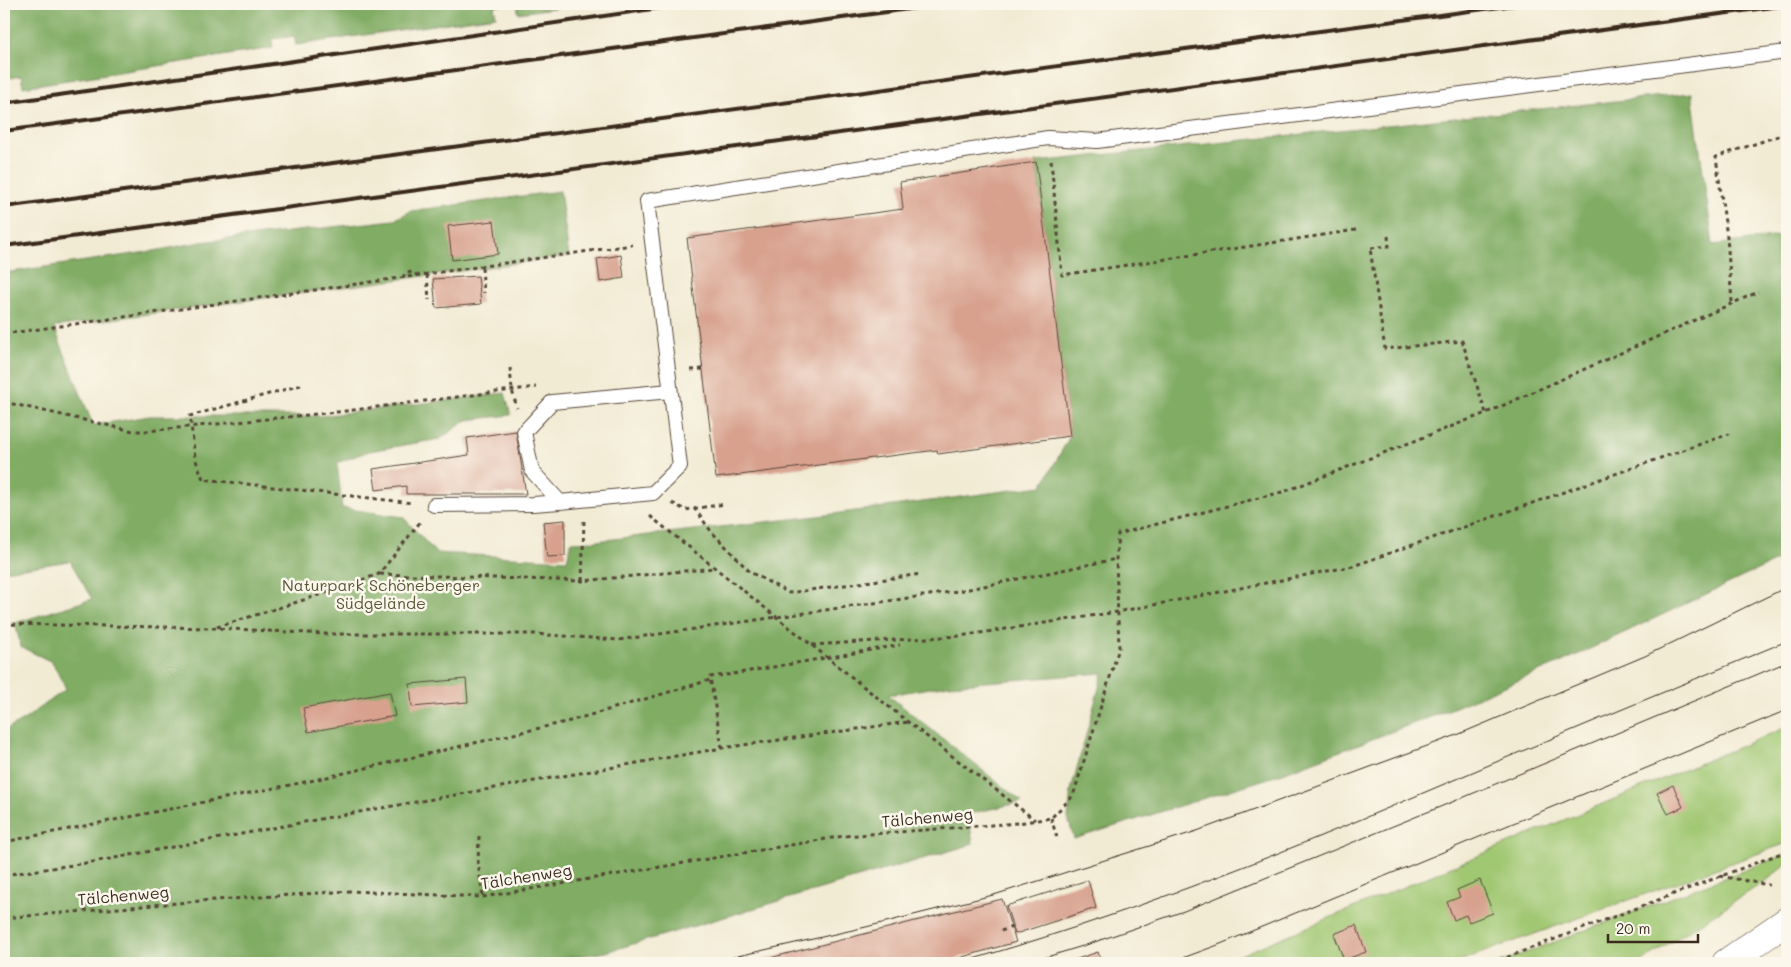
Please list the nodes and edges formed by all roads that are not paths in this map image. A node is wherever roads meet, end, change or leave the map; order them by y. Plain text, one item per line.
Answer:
1 (1787, 52) edge
2 (670, 391) junction
3 (560, 502) junction
4 (434, 505) road end
5 (1787, 921) edge
6 (1726, 963) edge

1 - 2 lane
2 - 3 lane
2 - 3 lane
3 - 4 lane
5 - 6 main road

